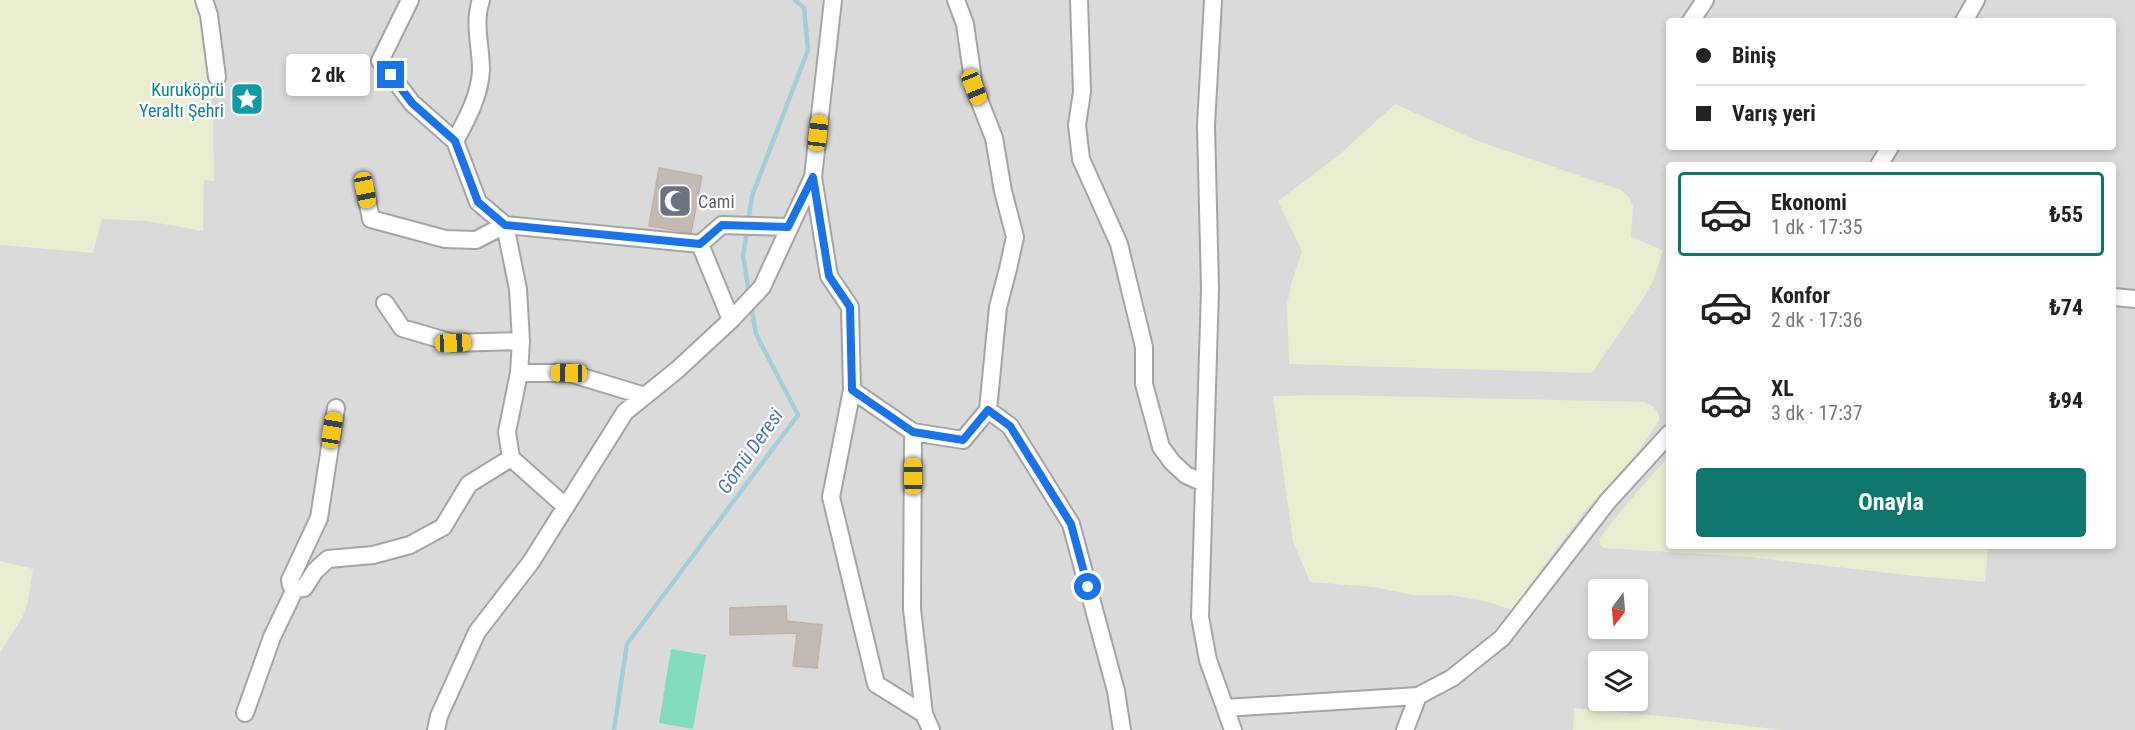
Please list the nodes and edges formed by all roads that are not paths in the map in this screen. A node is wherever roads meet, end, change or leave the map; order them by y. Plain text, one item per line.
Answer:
1 (204, 0) edge
2 (410, 0) edge
3 (480, 0) edge
4 (833, 0) edge
5 (956, 0) edge
6 (1079, 0) edge
7 (1212, 0) edge
8 (1705, 0) edge
9 (1976, 0) edge
10 (1693, 18) edge
11 (1966, 18) edge
12 (217, 77) dead end
13 (455, 141) junction
14 (813, 177) junction
15 (365, 190) dead end
16 (505, 225) junction
17 (788, 227) junction
18 (700, 244) junction
19 (2116, 297) edge
20 (2135, 299) edge
21 (385, 303) dead end
22 (731, 320) junction
23 (521, 341) junction
24 (519, 373) junction
25 (852, 390) junction
26 (645, 396) junction
27 (336, 408) dead end
28 (988, 410) junction
29 (913, 432) junction
30 (1666, 438) edge
31 (511, 458) junction
32 (1204, 483) junction
33 (565, 506) junction
34 (295, 589) junction
35 (1418, 696) junction
36 (1225, 708) junction
37 (245, 713) dead end
38 (924, 714) junction
39 (436, 730) edge
40 (931, 730) edge
41 (1122, 730) edge
42 (1233, 730) edge
43 (1405, 730) edge

1 - 12 street
2 - 13 street
3 - 13 street
4 - 14 street
5 - 28 street
6 - 32 street
7 - 32 street
8 - 10 street
9 - 11 street
13 - 16 street
14 - 17 street
14 - 25 street
15 - 16 street
16 - 18 street
16 - 23 street
17 - 18 street
17 - 22 street
18 - 22 street
19 - 20 street
21 - 23 street
22 - 26 street
23 - 24 street
24 - 26 street
24 - 31 street
25 - 29 street
25 - 38 street
26 - 33 street
27 - 34 street
28 - 29 street
28 - 41 street
29 - 38 street
30 - 35 street
31 - 33 street
31 - 34 street
32 - 36 street
33 - 39 street
34 - 37 street
35 - 36 street
35 - 43 street
36 - 42 street
38 - 40 street

